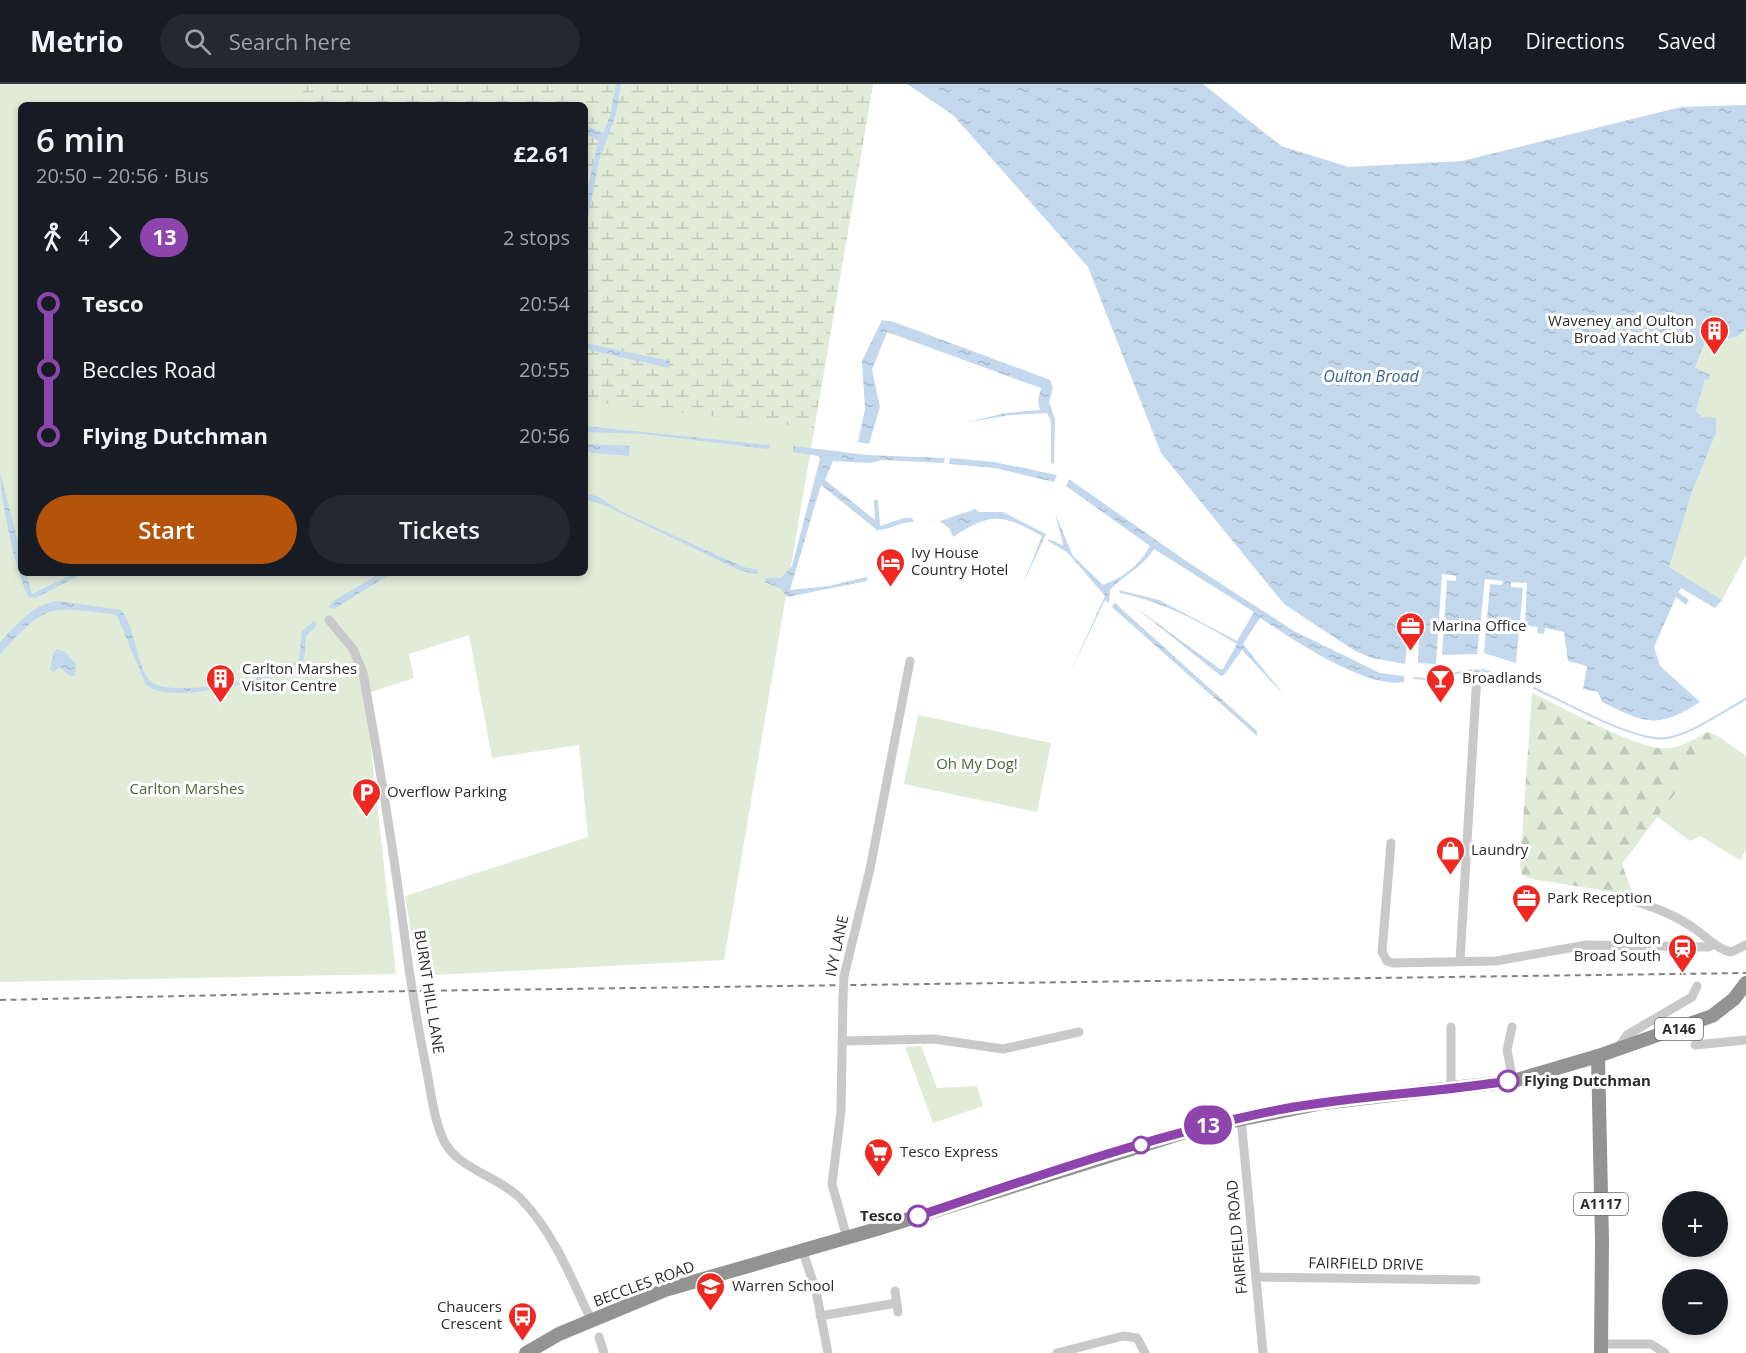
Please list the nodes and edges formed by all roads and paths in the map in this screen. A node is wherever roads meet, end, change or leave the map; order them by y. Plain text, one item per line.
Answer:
1 (329, 620) dead end
2 (910, 661) dead end
3 (1477, 674) dead end
4 (1391, 843) dead end
5 (1631, 900) dead end
6 (1714, 944) junction
7 (1746, 945) edge
8 (1460, 961) junction
9 (1746, 983) edge
10 (1697, 986) dead end
11 (1451, 1027) dead end
12 (1512, 1027) dead end
13 (1079, 1032) dead end
14 (1746, 1040) edge
15 (843, 1041) junction
16 (1695, 1045) dead end
17 (1618, 1048) junction
18 (1598, 1056) junction
19 (1513, 1080) junction
20 (1451, 1089) junction
21 (1241, 1118) junction
22 (847, 1238) junction
23 (803, 1252) junction
24 (1256, 1277) junction
25 (1476, 1280) dead end
26 (895, 1291) dead end
27 (820, 1316) junction
28 (591, 1320) junction
29 (599, 1337) dead end
30 (1601, 1348) edge
31 (526, 1353) edge
32 (604, 1353) edge
33 (828, 1353) edge
34 (1057, 1353) edge
35 (1145, 1353) edge
36 (1263, 1353) edge
37 (1665, 1353) edge

1 - 28 street, BURNT HILL LANE
2 - 15 street, IVY LANE, bridge
3 - 8 street
4 - 8 street
5 - 6 street
6 - 7 street
6 - 8 street
9 - 17 highway, A146
10 - 17 street, BECCLES ROAD
11 - 20 street
12 - 19 street
13 - 15 street
14 - 16 street
15 - 22 street, IVY LANE
17 - 18 highway, BECCLES ROAD / A146
18 - 19 highway, BECCLES ROAD / A146
18 - 30 highway, A1117
19 - 20 highway, BECCLES ROAD / A146
20 - 21 highway, BECCLES ROAD / A146
21 - 22 highway, BECCLES ROAD / A146
21 - 24 street, FAIRFIELD ROAD
22 - 23 highway, BECCLES ROAD / A146
23 - 27 street
23 - 28 highway, BECCLES ROAD / A146
24 - 25 street, FAIRFIELD DRIVE
24 - 36 street, FAIRFIELD ROAD
26 - 27 street
27 - 33 street
28 - 31 highway, BECCLES ROAD / A146
29 - 32 street
30 - 37 street
34 - 35 street

